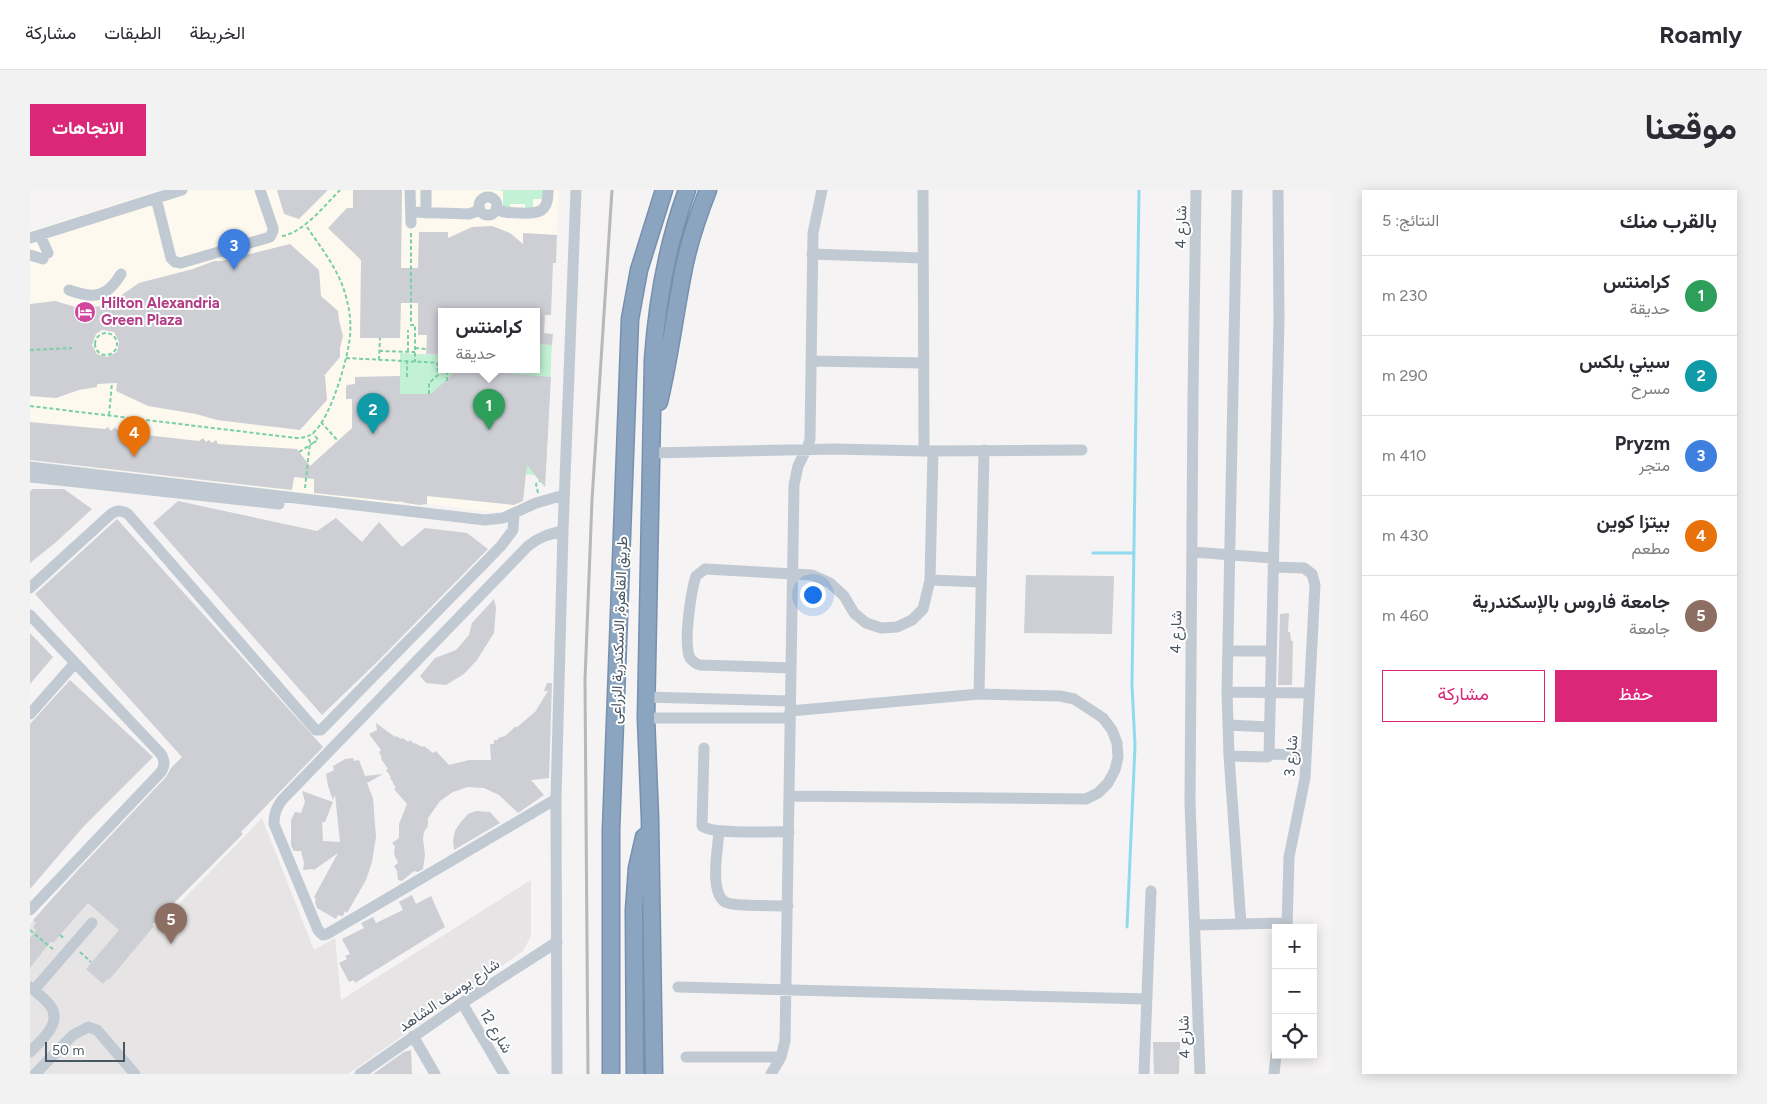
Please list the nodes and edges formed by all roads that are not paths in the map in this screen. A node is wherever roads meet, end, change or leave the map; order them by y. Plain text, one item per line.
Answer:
1 (182, 190) edge
2 (260, 190) edge
3 (410, 190) edge
4 (426, 190) edge
5 (548, 190) edge
6 (576, 190) edge
7 (664, 190) edge
8 (688, 190) edge
9 (708, 190) edge
10 (822, 190) edge
11 (922, 190) edge
12 (1196, 190) edge
13 (1237, 190) edge
14 (1278, 190) edge
15 (489, 194) edge
16 (156, 198) junction
17 (480, 210) junction
18 (496, 210) junction
19 (426, 213) junction
20 (35, 236) edge
21 (812, 254) junction
22 (30, 255) edge
23 (922, 258) junction
24 (121, 274) dead end
25 (69, 290) dead end
26 (811, 361) junction
27 (923, 363) junction
28 (652, 433) junction
29 (806, 450) junction
30 (984, 450) junction
31 (1082, 450) dead end
32 (929, 451) junction
33 (651, 453) junction
34 (30, 467) edge
35 (30, 477) edge
36 (307, 498) junction
37 (564, 499) junction
38 (515, 517) junction
39 (563, 532) junction
40 (1193, 552) junction
41 (1230, 555) junction
42 (1273, 562) junction
43 (792, 574) junction
44 (930, 580) junction
45 (981, 582) junction
46 (30, 588) edge
47 (30, 615) edge
48 (1228, 651) junction
49 (1271, 651) junction
50 (75, 663) junction
51 (791, 668) junction
52 (1227, 692) junction
53 (1270, 692) junction
54 (1309, 693) junction
55 (979, 694) junction
56 (646, 698) junction
57 (790, 710) junction
58 (30, 714) edge
59 (646, 718) junction
60 (1228, 726) junction
61 (1270, 727) junction
62 (704, 748) dead end
63 (1269, 754) junction
64 (1306, 755) junction
65 (1229, 756) junction
66 (789, 796) junction
67 (556, 799) junction
68 (650, 818) junction
69 (719, 831) junction
70 (789, 832) junction
71 (1151, 891) dead end
72 (788, 906) junction
73 (30, 910) edge
74 (92, 923) dead end
75 (1195, 924) junction
76 (1241, 924) junction
77 (1287, 924) edge
78 (1272, 925) edge
79 (557, 942) junction
80 (678, 987) dead end
81 (32, 988) edge
82 (786, 990) junction
83 (1147, 999) junction
84 (462, 1003) junction
85 (414, 1036) junction
86 (30, 1052) edge
87 (781, 1057) junction
88 (686, 1058) dead end
89 (1276, 1059) edge
90 (362, 1073) edge
91 (35, 1074) edge
92 (135, 1074) edge
93 (435, 1074) edge
94 (504, 1074) edge
95 (557, 1074) edge
96 (611, 1074) edge
97 (635, 1074) edge
98 (654, 1074) edge
99 (771, 1074) edge
100 (1144, 1074) edge
101 (1200, 1074) edge
102 (1274, 1074) edge

1 - 16 street
2 - 16 street
3 - 19 street
4 - 19 street
5 - 18 street
6 - 37 street
7 - 96 highway, طريق القاهرة, الاسكندرية الزراعى
8 - 28 highway, طريق القاهرة, الاسكندرية الزراعى
9 - 28 highway
10 - 21 street
11 - 23 street
12 - 40 street, شارع 4
13 - 41 street
14 - 42 street
15 - 17 street
15 - 18 street
16 - 20 street
17 - 18 street
17 - 19 street
20 - 22 street
21 - 23 street
21 - 26 street
23 - 27 street
24 - 25 street
26 - 27 street
26 - 29 street
27 - 32 street
28 - 33 highway, طريق القاهرة, الاسكندرية الزراعى
29 - 32 street
29 - 33 street
29 - 43 street
30 - 31 street
30 - 32 street
30 - 45 street
32 - 44 street
33 - 56 highway, طريق القاهرة, الاسكندرية الزراعى
34 - 36 street
35 - 36 street
36 - 38 street
37 - 38 street
37 - 39 street
38 - 46 street
39 - 67 street
39 - 67 street
40 - 41 street
40 - 75 street, شارع 4
41 - 42 street
41 - 48 street
42 - 49 street
42 - 54 street, شارع 3
43 - 44 street
43 - 51 street
43 - 51 street
44 - 45 street
45 - 55 street
47 - 50 street
48 - 49 street
48 - 52 street
49 - 53 street
50 - 58 street
50 - 73 street
51 - 57 street
52 - 53 street
52 - 60 street
53 - 54 street
53 - 61 street
54 - 64 street, شارع 3
55 - 57 street
55 - 66 street
56 - 57 street
56 - 59 highway, طريق القاهرة, الاسكندرية الزراعى
57 - 59 street
57 - 66 street
59 - 68 highway, طريق القاهرة, الاسكندرية الزراعى
60 - 61 street
60 - 65 street
61 - 63 street
62 - 69 street
63 - 64 street
63 - 65 street
64 - 77 street, شارع 3
65 - 76 street
66 - 70 street
67 - 79 street
68 - 97 highway
68 - 98 highway, طريق القاهرة, الاسكندرية الزراعى
69 - 70 street
69 - 72 street
70 - 72 street
71 - 83 street
72 - 82 street
74 - 81 street
75 - 76 street
75 - 101 street, شارع 4
76 - 78 street
79 - 84 street, شارع يوسف الشاهد
79 - 95 street
80 - 82 street
81 - 86 street
82 - 83 street
82 - 87 street
83 - 100 street
84 - 85 street, شارع يوسف الشاهد
84 - 94 street, شارع 12
85 - 90 street, شارع يوسف الشاهد
85 - 93 street
87 - 88 street
87 - 99 street
89 - 102 street
91 - 92 street

